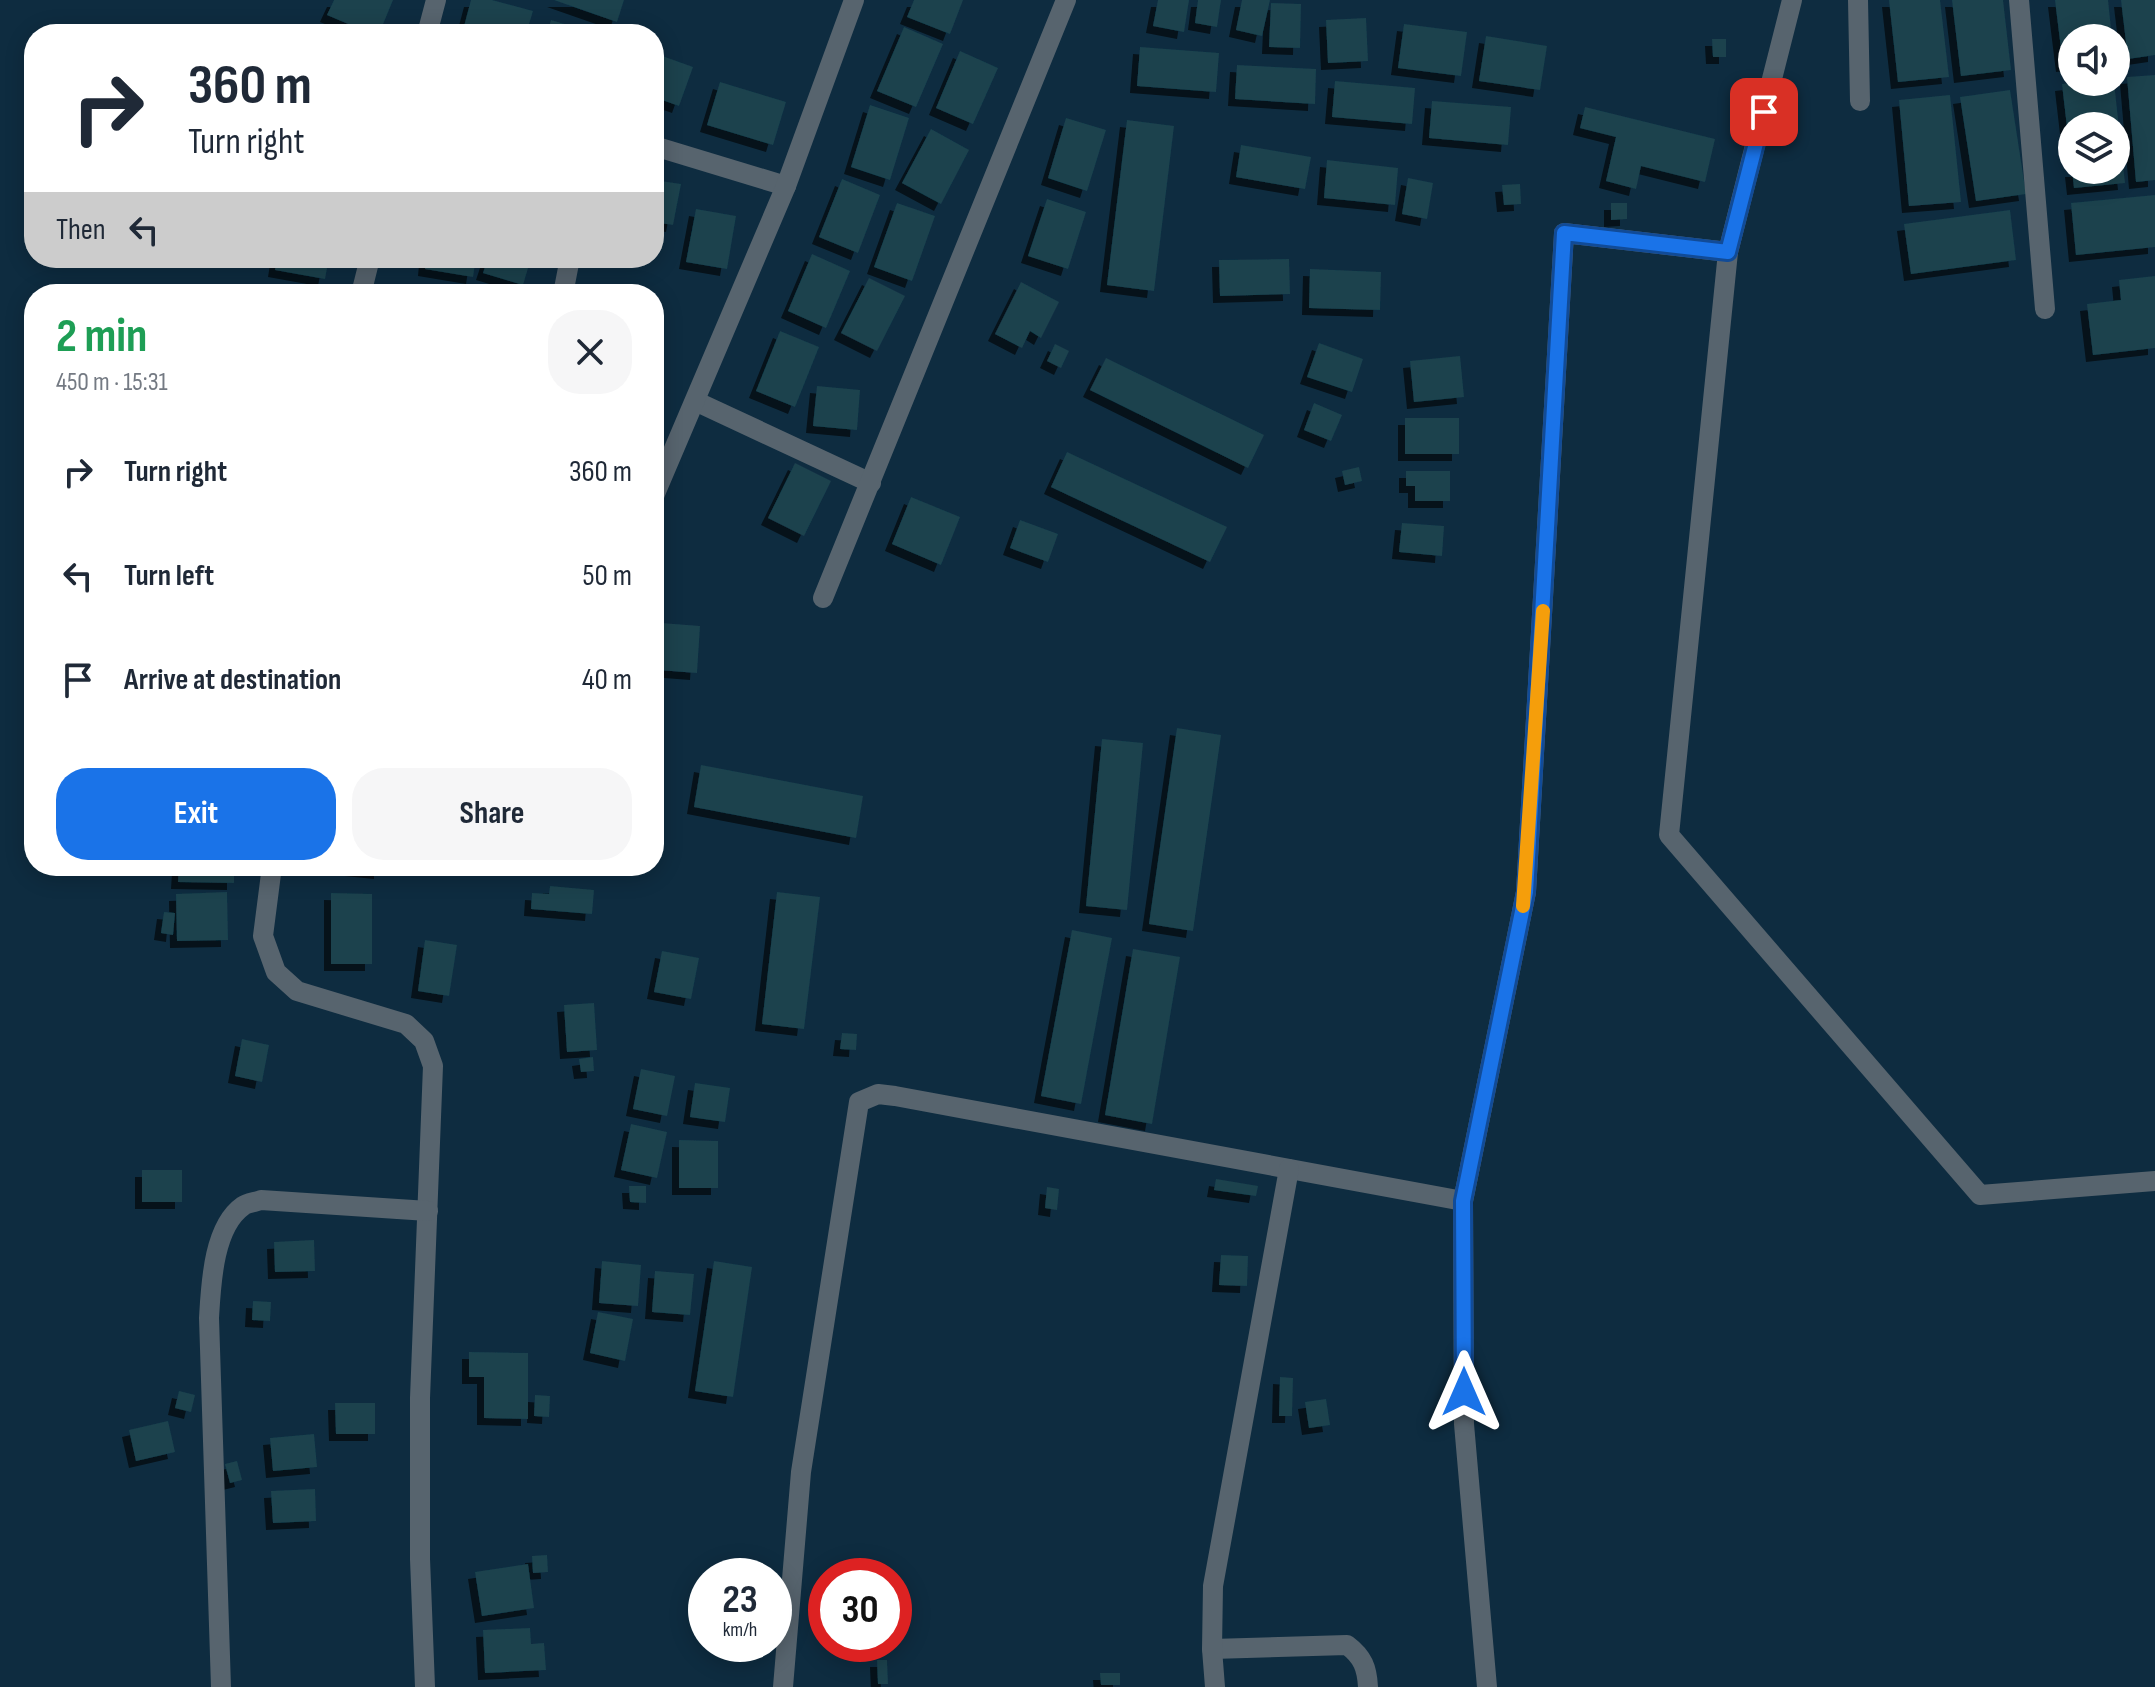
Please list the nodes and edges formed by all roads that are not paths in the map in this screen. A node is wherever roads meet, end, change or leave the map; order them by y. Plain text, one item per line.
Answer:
1 (436, 0) edge
2 (854, 0) edge
3 (1066, 0) edge
4 (1792, 0) edge
5 (1858, 0) edge
6 (2019, 0) edge
7 (430, 24) edge
8 (1860, 101) dead end
9 (664, 149) edge
10 (786, 186) junction
11 (1728, 252) junction
12 (2045, 309) dead end
13 (695, 401) junction
14 (664, 473) edge
15 (871, 483) junction
16 (823, 598) dead end
17 (271, 876) edge
18 (1289, 1169) junction
19 (2155, 1181) edge
20 (1463, 1201) junction
21 (428, 1211) junction
22 (1212, 1649) junction
23 (221, 1687) edge
24 (425, 1687) edge
25 (783, 1687) edge
26 (1215, 1687) edge
27 (1368, 1687) edge
28 (1487, 1687) edge

1 - 7 street
2 - 10 street
3 - 15 street
4 - 11 street
5 - 8 street
6 - 12 street
9 - 10 street
10 - 13 street
11 - 19 street
11 - 20 street
13 - 14 street
13 - 15 street
15 - 16 street
17 - 21 street
18 - 20 street
18 - 22 street
18 - 25 street
20 - 28 street
21 - 23 street
21 - 24 street
22 - 26 street
22 - 27 street

